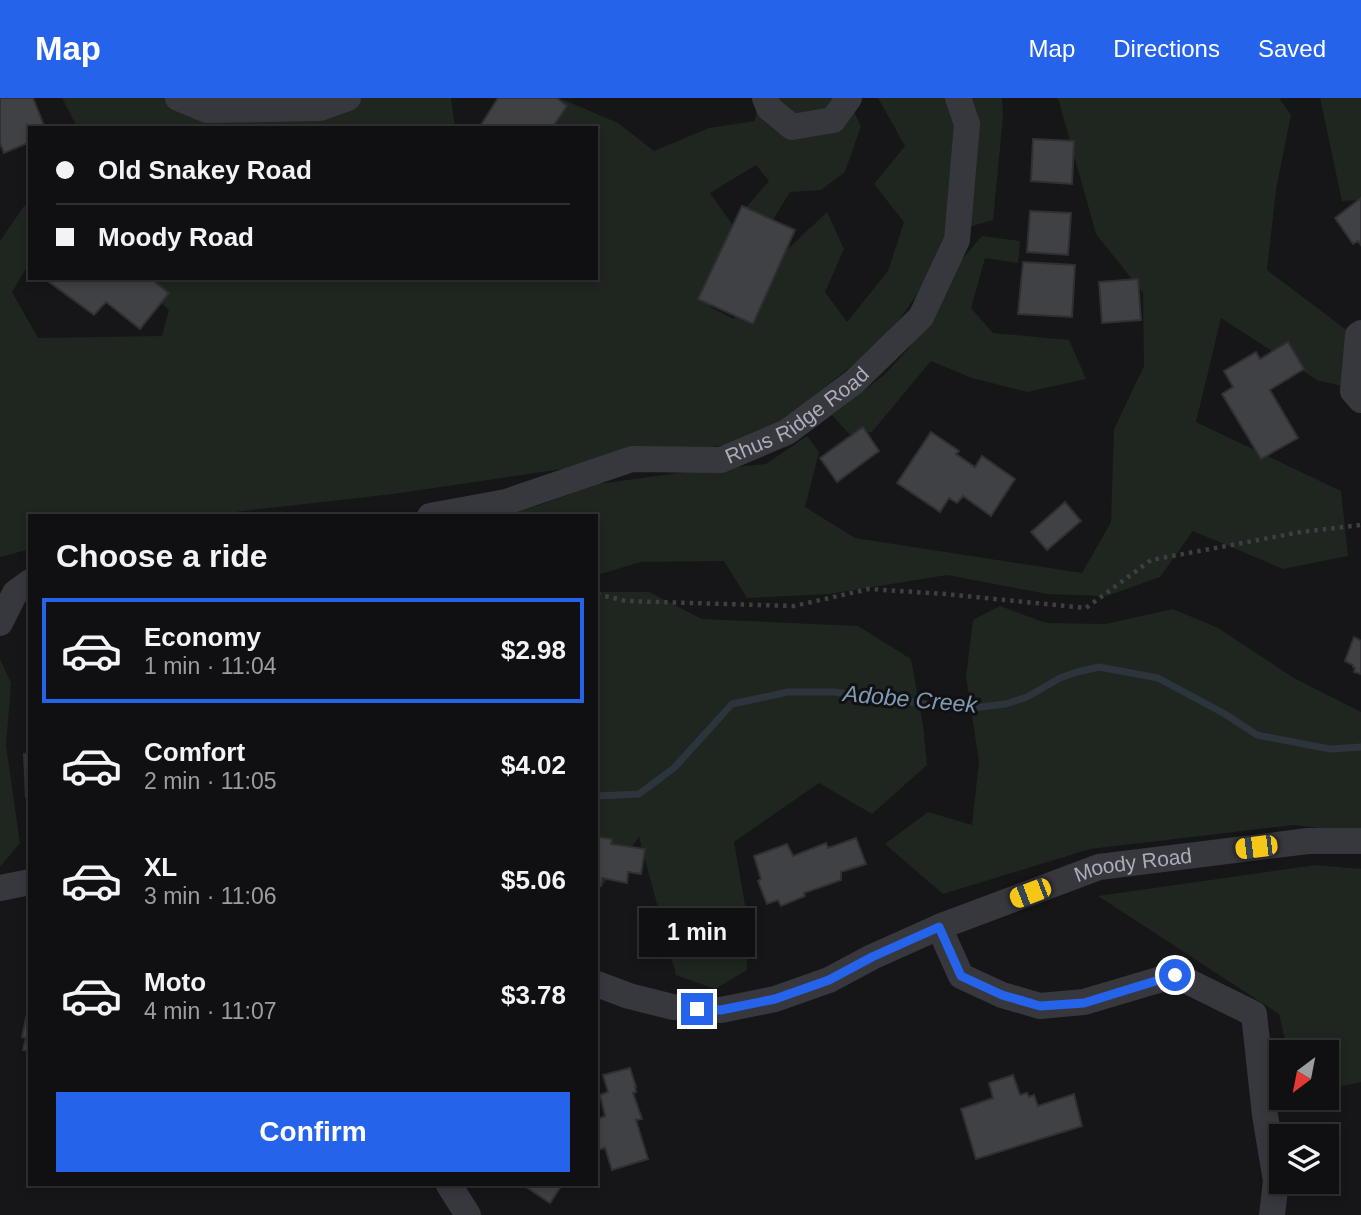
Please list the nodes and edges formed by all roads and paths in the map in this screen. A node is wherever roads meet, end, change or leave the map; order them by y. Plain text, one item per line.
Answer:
1 (178, 98) edge
2 (348, 98) edge
3 (765, 98) edge
4 (849, 98) edge
5 (959, 100) edge
6 (1361, 333) edge
7 (1361, 400) edge
8 (441, 514) edge
9 (1361, 525) edge
10 (28, 583) edge
11 (598, 594) edge
12 (0, 622) edge
13 (1361, 841) edge
14 (28, 882) edge
15 (0, 888) edge
16 (939, 927) junction
17 (598, 984) edge
18 (450, 1186) edge
19 (468, 1215) edge
20 (1272, 1215) edge

1 - 2 street
3 - 4 street
5 - 8 street, Rhus Ridge Road
6 - 7 street
9 - 11 path
10 - 12 street
13 - 16 street, Moody Road
14 - 15 street
16 - 17 street, Moody Road
16 - 20 street
18 - 19 street

